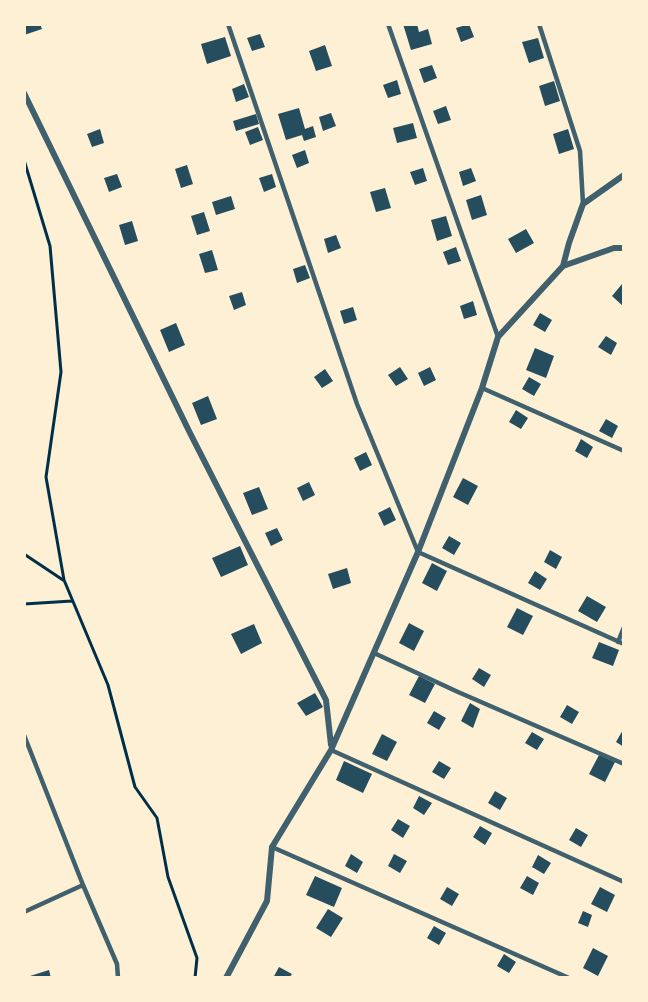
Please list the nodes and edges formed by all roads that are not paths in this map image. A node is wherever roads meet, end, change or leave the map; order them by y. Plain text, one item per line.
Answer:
1 (228, 24) edge
2 (388, 24) edge
3 (539, 24) edge
4 (24, 93) edge
5 (624, 175) edge
6 (583, 204) junction
7 (624, 248) edge
8 (563, 266) junction
9 (498, 337) junction
10 (482, 388) junction
11 (624, 451) edge
12 (418, 552) junction
13 (624, 627) edge
14 (618, 642) junction
15 (624, 645) edge
16 (374, 653) junction
17 (25, 739) edge
18 (331, 748) junction
19 (624, 764) edge
20 (272, 847) junction
21 (624, 882) edge
22 (83, 885) junction
23 (24, 912) edge
24 (118, 978) edge
25 (226, 978) edge
26 (569, 978) edge

1 - 12 lane
2 - 9 lane
3 - 6 lane
4 - 18 street
5 - 6 street
6 - 8 street
7 - 8 street
8 - 9 street
9 - 10 street
10 - 11 lane
10 - 12 street
12 - 14 lane
12 - 16 street
13 - 14 lane
14 - 15 lane
16 - 18 street
16 - 19 lane
17 - 22 lane
18 - 20 street
18 - 21 lane
20 - 25 street
20 - 26 lane
22 - 23 lane
22 - 24 lane

